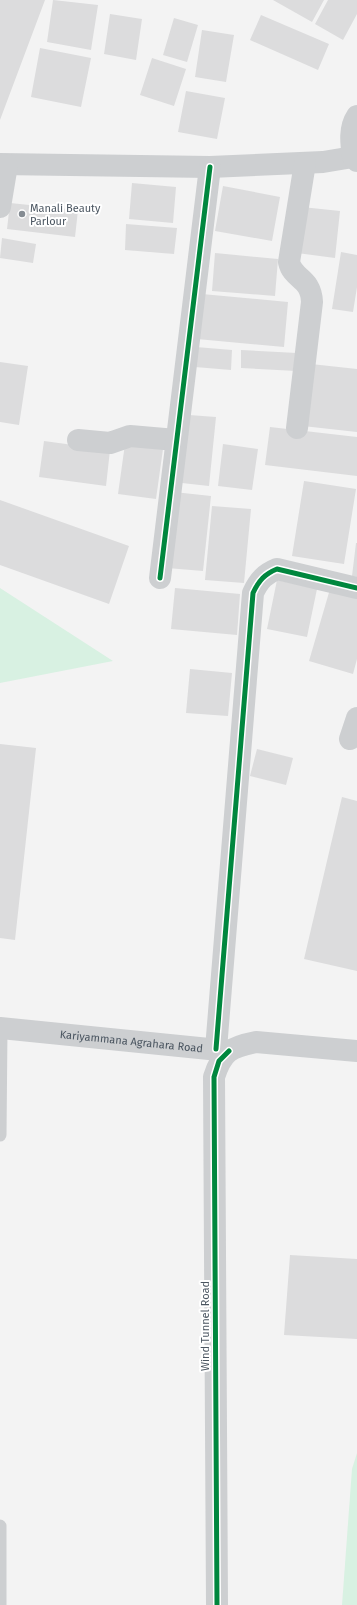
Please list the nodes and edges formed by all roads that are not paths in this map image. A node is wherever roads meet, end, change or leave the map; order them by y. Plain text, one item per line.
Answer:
1 (357, 116) edge
2 (355, 159) edge
3 (305, 163) junction
4 (3, 165) edge
5 (210, 168) junction
6 (0, 207) edge
7 (297, 428) dead end
8 (78, 440) dead end
9 (176, 440) junction
10 (160, 578) dead end
11 (357, 588) edge
12 (357, 718) edge
13 (350, 739) dead end
14 (0, 1029) edge
15 (223, 1050) junction
16 (357, 1051) edge
17 (0, 1135) edge
18 (0, 1526) edge
19 (0, 1605) edge
20 (217, 1605) edge

1 - 2 street
2 - 3 street
3 - 5 street
3 - 7 street
4 - 5 street
4 - 6 street
5 - 9 street
8 - 9 street
9 - 10 street
11 - 15 street
12 - 13 street
14 - 15 street, Kariyammana Agrahara Road
14 - 17 lane
15 - 16 street, Kariyammana Agrahara Road
15 - 20 street, Wind Tunnel Road
18 - 19 lane

